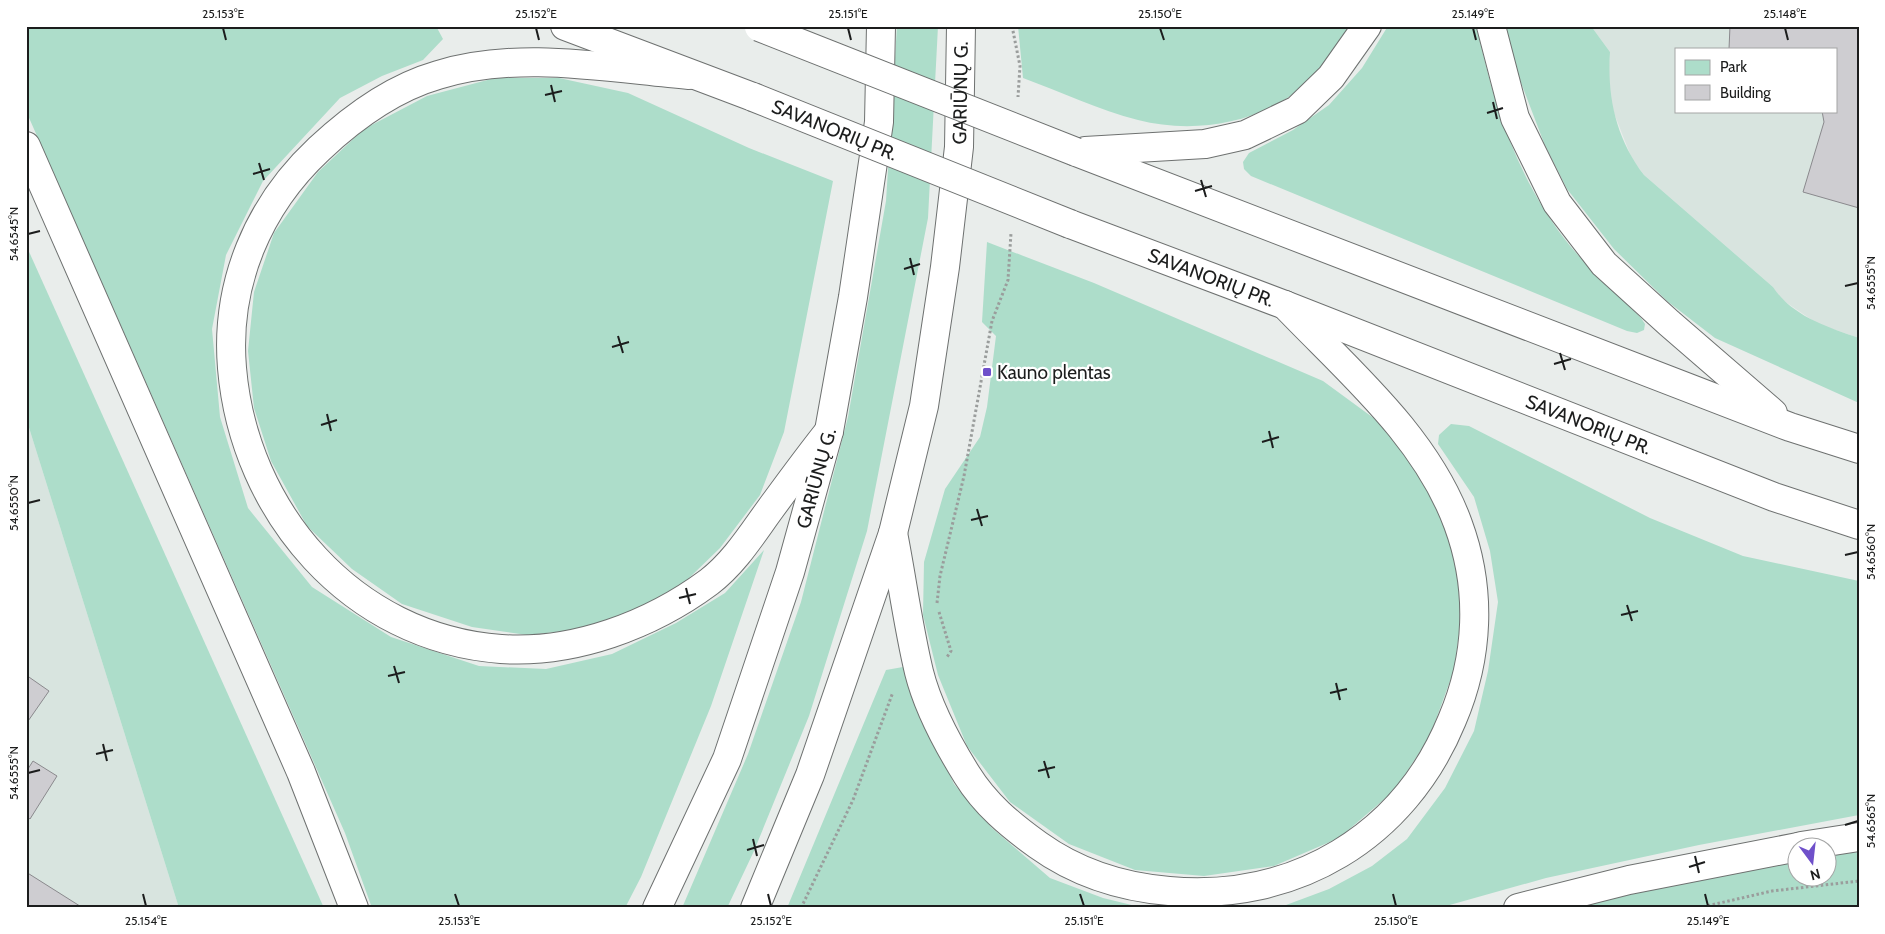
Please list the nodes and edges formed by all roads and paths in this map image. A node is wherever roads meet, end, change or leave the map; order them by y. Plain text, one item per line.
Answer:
1 (565, 26) edge
2 (881, 26) edge
3 (961, 26) edge
4 (1012, 26) edge
5 (1366, 26) edge
6 (1491, 26) edge
7 (758, 27) edge
8 (689, 74) junction
9 (1018, 105) dead end
10 (26, 146) edge
11 (1076, 152) junction
12 (1011, 231) dead end
13 (1285, 305) junction
14 (1790, 427) junction
15 (828, 431) junction
16 (1859, 449) edge
17 (1859, 525) edge
18 (893, 533) junction
19 (920, 674) junction
20 (1859, 837) edge
21 (1838, 840) edge
22 (1788, 849) edge
23 (1859, 881) edge
24 (354, 908) edge
25 (657, 908) edge
26 (754, 908) edge
27 (801, 908) edge
28 (1518, 908) edge
29 (1698, 908) edge

1 - 8 highway, SAVANORIŲ PR.
2 - 15 highway, GARIŪNŲ G.
3 - 18 highway, GARIŪNŲ G.
4 - 9 path
5 - 11 highway
6 - 14 highway
7 - 11 highway, bridge
8 - 13 highway, SAVANORIŲ PR., bridge
8 - 15 highway
10 - 24 highway
11 - 14 highway
12 - 19 path
13 - 17 highway, SAVANORIŲ PR.
13 - 19 highway
14 - 16 highway
15 - 25 highway, GARIŪNŲ G.
18 - 19 highway
18 - 26 highway, GARIŪNŲ G.
19 - 27 path
20 - 21 highway
22 - 28 highway
23 - 29 path

